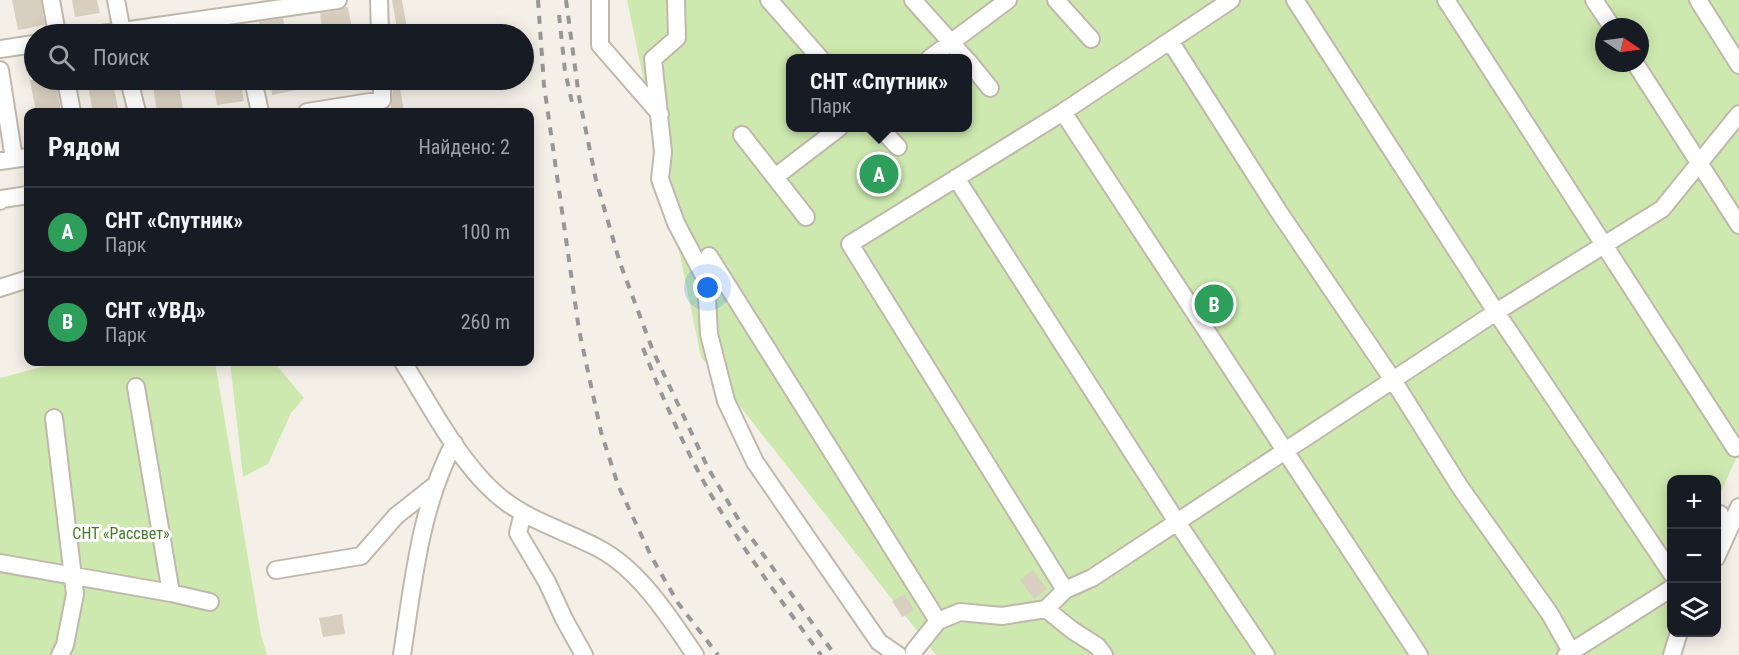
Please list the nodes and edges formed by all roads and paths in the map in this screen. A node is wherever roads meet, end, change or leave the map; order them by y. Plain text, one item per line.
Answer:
1 (51, 0) edge
2 (116, 0) edge
3 (338, 0) edge
4 (380, 0) edge
5 (600, 0) edge
6 (676, 0) edge
7 (769, 0) edge
8 (913, 0) edge
9 (1008, 0) edge
10 (1056, 0) edge
11 (1231, 0) edge
12 (1295, 0) edge
13 (1446, 0) edge
14 (1594, 0) edge
15 (1698, 0) edge
16 (1606, 18) edge
17 (55, 24) edge
18 (120, 24) edge
19 (176, 24) edge
20 (380, 24) edge
21 (1091, 39) dead end
22 (1170, 41) junction
23 (952, 42) junction
24 (24, 45) edge
25 (0, 49) edge
26 (816, 54) edge
27 (936, 54) edge
28 (961, 54) edge
29 (1739, 65) edge
30 (972, 67) edge
31 (0, 70) edge
32 (1641, 72) edge
33 (990, 88) dead end
34 (68, 90) edge
35 (132, 90) edge
36 (255, 90) edge
37 (382, 90) edge
38 (71, 108) edge
39 (136, 108) edge
40 (259, 108) edge
41 (332, 108) edge
42 (1063, 112) junction
43 (660, 114) junction
44 (1739, 114) edge
45 (834, 132) edge
46 (884, 132) edge
47 (742, 135) dead end
48 (898, 147) dead end
49 (14, 159) edge
50 (1700, 162) junction
51 (775, 177) junction
52 (956, 178) junction
53 (24, 195) edge
54 (1, 197) edge
55 (806, 217) dead end
56 (1739, 225) edge
57 (1604, 245) junction
58 (709, 256) dead end
59 (24, 280) edge
60 (0, 288) edge
61 (1496, 312) junction
62 (406, 366) edge
63 (1393, 380) junction
64 (136, 387) dead end
65 (54, 418) dead end
66 (454, 443) junction
67 (1734, 448) dead end
68 (1284, 452) junction
69 (434, 486) junction
70 (1739, 507) edge
71 (524, 513) junction
72 (1177, 522) junction
73 (1721, 547) edge
74 (0, 563) edge
75 (1667, 568) edge
76 (276, 570) dead end
77 (74, 575) junction
78 (1065, 590) junction
79 (1667, 591) edge
80 (171, 593) junction
81 (210, 602) dead end
82 (1046, 609) junction
83 (938, 621) junction
84 (1678, 637) edge
85 (1688, 637) edge
86 (1570, 654) edge
87 (60, 655) edge
88 (402, 655) edge
89 (584, 655) edge
90 (695, 655) edge
91 (898, 655) edge
92 (914, 655) edge
93 (1104, 655) edge
94 (1266, 655) edge
95 (1419, 655) edge
96 (1672, 655) edge
97 (1683, 655) edge

1 - 17 street
2 - 18 street
3 - 19 street
4 - 20 street
5 - 43 street
6 - 43 street
7 - 26 street
8 - 23 street
9 - 23 street
10 - 21 street
11 - 22 street
12 - 61 street
13 - 57 street
14 - 16 street
15 - 29 street
22 - 42 street
22 - 63 street
23 - 27 street
23 - 28 street
24 - 25 street
30 - 33 street
31 - 49 street
32 - 50 street
34 - 38 street
35 - 39 street
36 - 40 street
37 - 41 street
42 - 52 street
42 - 68 street
43 - 91 street
44 - 50 street
45 - 51 street
46 - 48 street
47 - 51 street
50 - 56 street
50 - 57 street
51 - 55 street
52 - 72 street
52 - 78 street
53 - 54 street
57 - 61 street
57 - 67 street
58 - 83 street
59 - 60 street
61 - 63 street
61 - 75 street
62 - 66 street
63 - 68 street
63 - 86 street
64 - 80 street
65 - 77 street
66 - 69 street
66 - 71 street
68 - 72 street
68 - 95 street
69 - 76 street
69 - 88 street
70 - 73 street
71 - 89 street
71 - 90 street
72 - 78 street
72 - 94 street
74 - 77 street
77 - 80 street
77 - 87 street
78 - 82 street
79 - 86 street
80 - 81 street
82 - 83 street
82 - 93 street
83 - 92 street
84 - 96 street
85 - 97 street

